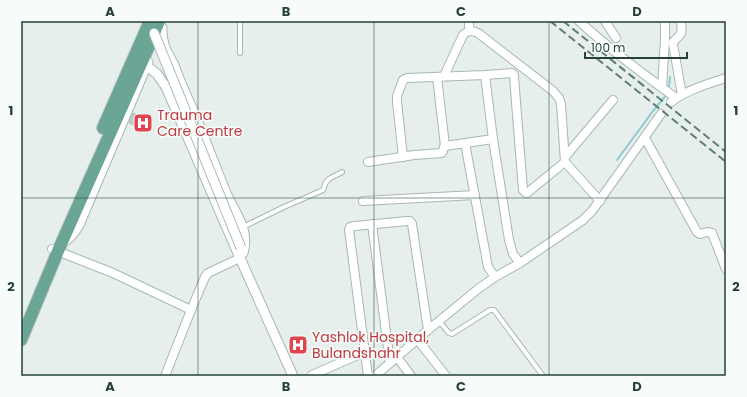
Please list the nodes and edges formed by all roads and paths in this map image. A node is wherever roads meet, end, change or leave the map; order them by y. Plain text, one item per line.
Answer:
1 (150, 21) edge
2 (240, 21) edge
3 (469, 21) edge
4 (579, 21) edge
5 (605, 21) edge
6 (665, 21) edge
7 (681, 21) edge
8 (160, 26) edge
9 (470, 30) junction
10 (616, 38) dead end
11 (240, 53) dead end
12 (147, 66) junction
13 (485, 75) junction
14 (441, 77) junction
15 (726, 78) edge
16 (662, 87) junction
17 (613, 100) dead end
18 (670, 104) junction
19 (645, 138) junction
20 (493, 139) junction
21 (465, 143) junction
22 (445, 146) junction
23 (403, 157) junction
24 (565, 160) junction
25 (368, 162) dead end
26 (342, 172) dead end
27 (475, 195) junction
28 (363, 201) dead end
29 (600, 201) junction
30 (372, 224) junction
31 (243, 227) junction
32 (57, 248) junction
33 (242, 253) junction
34 (520, 263) junction
35 (726, 269) edge
36 (491, 272) junction
37 (191, 310) junction
38 (439, 321) junction
39 (21, 325) edge
40 (428, 330) junction
41 (417, 339) junction
42 (21, 340) edge
43 (365, 352) junction
44 (397, 357) junction
45 (390, 363) junction
46 (312, 374) dead end
47 (165, 376) edge
48 (292, 376) edge
49 (298, 376) edge
50 (368, 376) edge
51 (375, 376) edge
52 (411, 376) edge
53 (446, 376) edge
54 (543, 376) edge

1 - 32 main road
2 - 11 lane
3 - 9 street
4 - 16 street
5 - 10 street
6 - 16 street
7 - 18 street
8 - 12 street
8 - 31 street
8 - 32 main road
8 - 33 street, bridge
9 - 14 street
9 - 24 street
12 - 32 street
12 - 33 street
13 - 14 street
13 - 20 street
13 - 24 street
14 - 22 street
14 - 23 street
15 - 18 street
16 - 18 street
17 - 24 street
18 - 19 street
19 - 29 street
19 - 35 street
20 - 21 street
20 - 34 street
21 - 22 street
21 - 27 street
22 - 23 street
23 - 25 street
24 - 29 street
26 - 31 lane
27 - 28 street
27 - 36 street
29 - 34 street
30 - 40 street
30 - 43 street
30 - 45 street
31 - 33 street
32 - 37 street
32 - 39 main road
32 - 42 main road
33 - 37 street
33 - 48 street
33 - 49 street
34 - 36 street
36 - 38 street
37 - 47 street
38 - 40 street
38 - 54 lane
40 - 41 street
41 - 44 street
41 - 53 street
43 - 46 street
43 - 50 street
44 - 45 street
44 - 52 street
45 - 51 street

